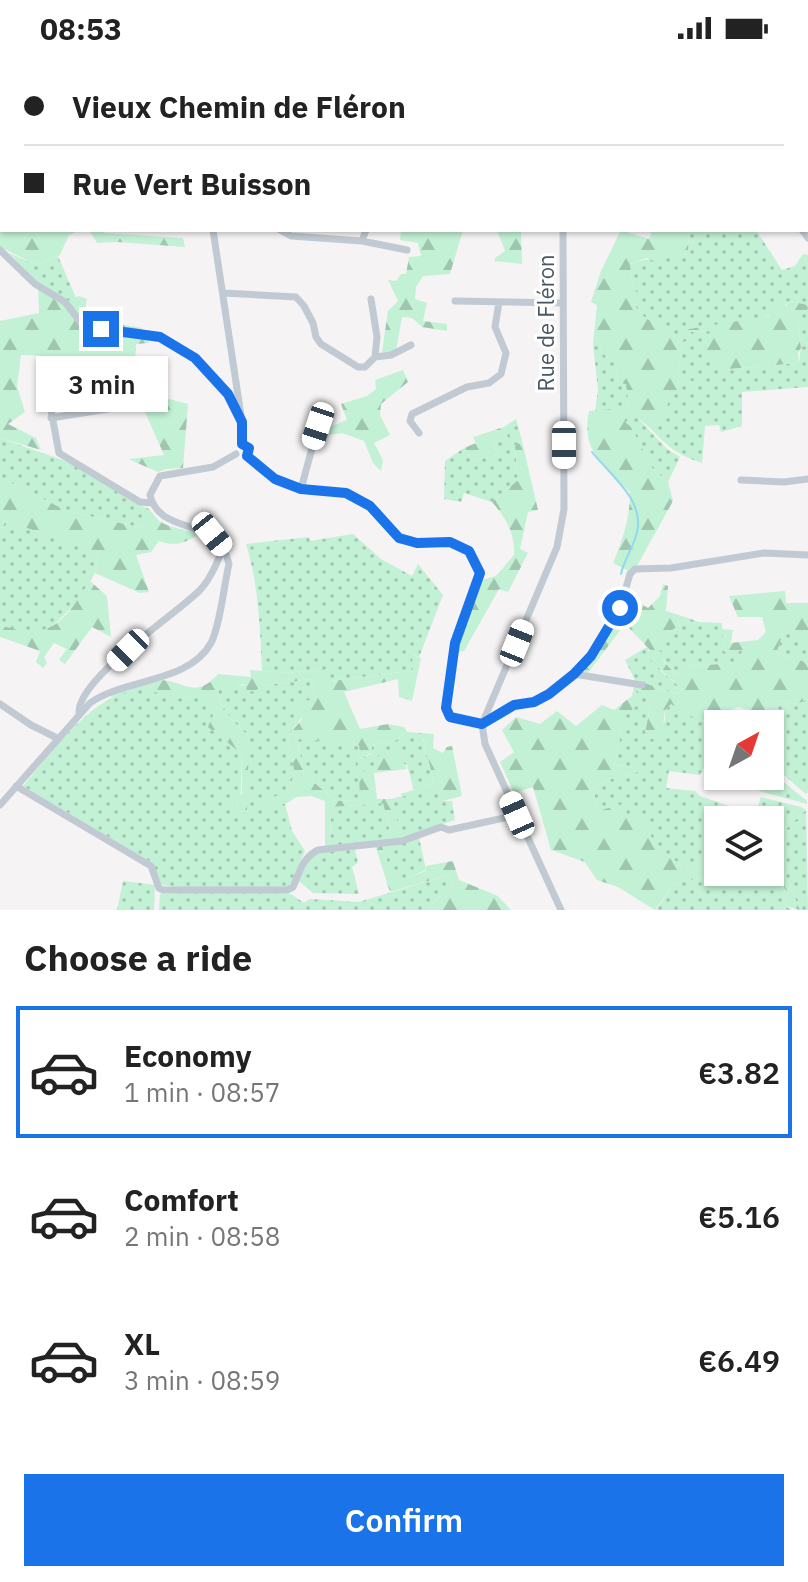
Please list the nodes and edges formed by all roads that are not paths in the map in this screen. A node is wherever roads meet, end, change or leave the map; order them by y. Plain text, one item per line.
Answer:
1 (213, 232) edge
2 (284, 232) edge
3 (365, 232) edge
4 (563, 232) edge
5 (362, 241) junction
6 (0, 250) edge
7 (407, 250) dead end
8 (224, 293) junction
9 (371, 299) dead end
10 (455, 301) dead end
11 (499, 302) junction
12 (563, 303) junction
13 (411, 345) dead end
14 (375, 357) junction
15 (48, 394) dead end
16 (108, 409) dead end
17 (51, 418) junction
18 (242, 422) junction
19 (318, 426) dead end
20 (419, 433) dead end
21 (242, 444) junction
22 (236, 454) junction
23 (247, 456) junction
24 (808, 479) edge
25 (741, 480) dead end
26 (301, 489) junction
27 (152, 503) junction
28 (223, 548) junction
29 (808, 555) edge
30 (574, 674) junction
31 (642, 685) dead end
32 (0, 704) edge
33 (79, 713) junction
34 (482, 724) junction
35 (57, 738) junction
36 (16, 786) junction
37 (0, 805) edge
38 (517, 815) junction
39 (561, 910) edge

1 - 8 street
2 - 5 street
3 - 5 street
4 - 12 street, Rue de Fléron
5 - 7 street
6 - 18 street
8 - 14 street
8 - 18 street
9 - 14 street
10 - 11 street
11 - 12 street
11 - 20 street
12 - 34 street, Rue de Fléron
13 - 14 street
15 - 17 street
16 - 17 street
17 - 27 street
18 - 21 street
19 - 26 street
21 - 22 street
21 - 23 street
22 - 23 street
22 - 27 street
23 - 26 street
24 - 25 street
26 - 34 street
27 - 28 street
28 - 33 street
28 - 33 street
29 - 30 street
30 - 31 street
30 - 34 street
32 - 35 street
33 - 35 street
34 - 38 street
35 - 36 street
36 - 37 street
36 - 38 street
38 - 39 street

